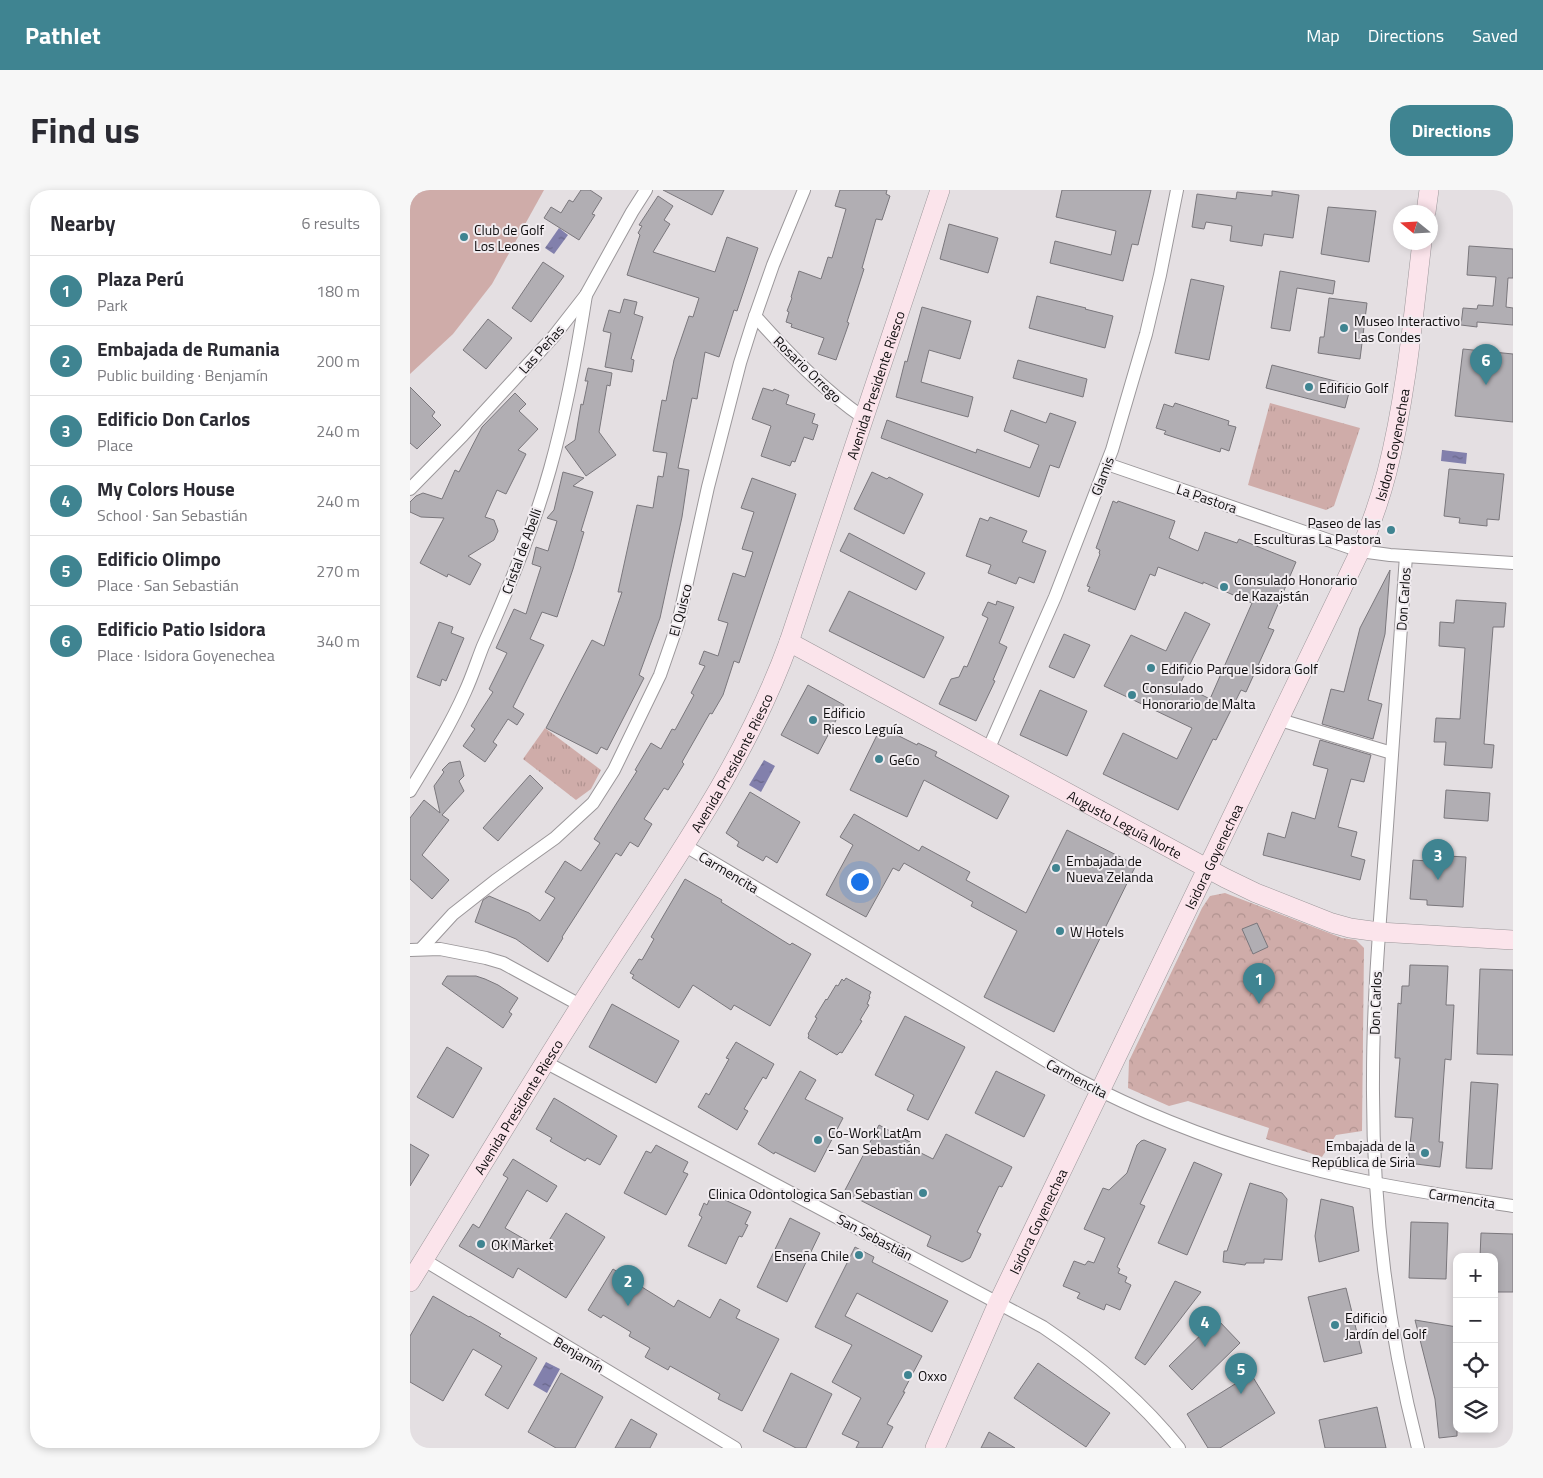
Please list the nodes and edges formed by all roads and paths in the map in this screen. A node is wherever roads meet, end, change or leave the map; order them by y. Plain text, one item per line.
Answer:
1 (646, 190) edge
2 (804, 190) edge
3 (940, 190) edge
4 (1177, 190) edge
5 (1429, 190) edge
6 (1427, 205) edge
7 (1421, 250) edge
8 (586, 295) junction
9 (755, 316) junction
10 (864, 418) junction
11 (1107, 464) junction
12 (410, 489) edge
13 (1360, 551) junction
14 (1406, 556) junction
15 (1513, 563) edge
16 (789, 642) junction
17 (1280, 720) junction
18 (988, 750) junction
19 (1392, 753) junction
20 (410, 791) edge
21 (684, 845) junction
22 (1207, 868) junction
23 (1379, 932) junction
24 (1513, 940) edge
25 (415, 950) edge
26 (580, 1005) junction
27 (545, 1062) junction
28 (1100, 1091) junction
29 (1376, 1183) junction
30 (1513, 1206) edge
31 (424, 1260) junction
32 (410, 1282) edge
33 (998, 1303) junction
34 (735, 1448) edge
35 (935, 1448) edge
36 (1179, 1448) edge
37 (1418, 1448) edge

1 - 8 street, Las Peñas
2 - 9 street, El Quisco
3 - 10 street, Avenida Presidente Riesco
4 - 11 street, Glamis
5 - 6 street
7 - 13 street, Isidora Goyenechea
8 - 12 street, Las Peñas
8 - 20 street, Cristal de Abelli
9 - 10 street, Rosario Orrego
9 - 25 street, El Quisco
10 - 16 street, Avenida Presidente Riesco
11 - 13 street, La Pastora
11 - 18 street, Glamis
13 - 14 street, La Pastora
13 - 17 street, Isidora Goyenechea
14 - 15 street, La Pastora
14 - 19 street, Don Carlos
16 - 18 street, Augusto Leguía Norte
16 - 21 street, Avenida Presidente Riesco
17 - 19 street
17 - 22 street, Isidora Goyenechea
18 - 22 street, Augusto Leguía Norte
19 - 23 street, Don Carlos
21 - 26 street, Avenida Presidente Riesco
21 - 28 street, Carmencita
22 - 23 street, Augusto Leguía Norte
22 - 28 street, Isidora Goyenechea
23 - 24 street, Augusto Leguía Norte
23 - 29 street, Don Carlos
25 - 26 street
26 - 27 street, Avenida Presidente Riesco
27 - 31 street, Avenida Presidente Riesco
27 - 33 street, San Sebastián
28 - 29 street, Carmencita
28 - 33 street, Isidora Goyenechea
29 - 30 street, Carmencita
29 - 37 street, Don Carlos
31 - 32 street, Avenida Presidente Riesco
31 - 34 street, Benjamín
33 - 35 street, Isidora Goyenechea
33 - 36 street, San Sebastián

